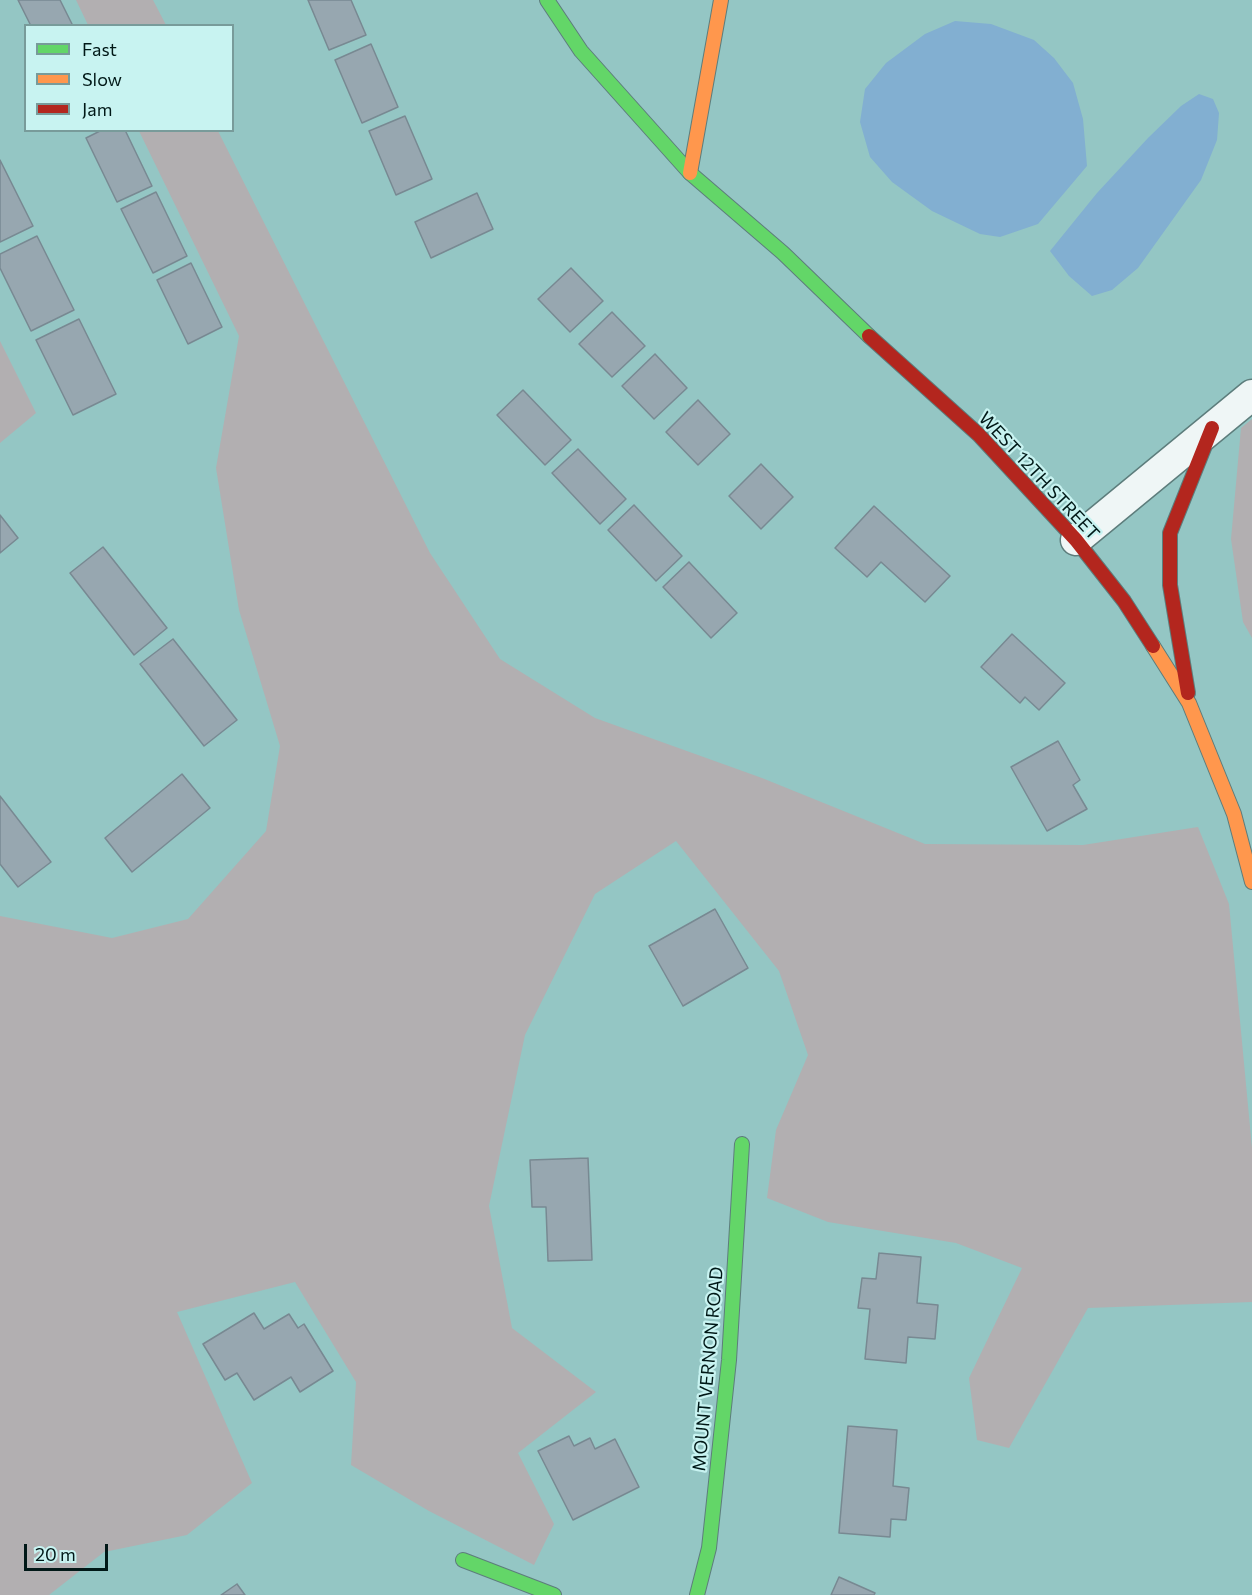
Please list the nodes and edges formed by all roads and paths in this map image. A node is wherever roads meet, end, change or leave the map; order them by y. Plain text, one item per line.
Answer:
1 (547, 0) edge
2 (721, 0) edge
3 (690, 173) junction
4 (1252, 395) edge
5 (1212, 428) junction
6 (1076, 540) junction
7 (1189, 704) junction
8 (1252, 882) edge
9 (742, 1144) dead end
10 (463, 1560) dead end
11 (554, 1595) edge
12 (697, 1595) edge

1 - 3 main road, WEST 12TH STREET
2 - 3 main road
3 - 6 main road, WEST 12TH STREET
4 - 5 street
5 - 6 street
5 - 7 main road
6 - 7 main road, WEST 12TH STREET
7 - 8 main road, WEST 12TH STREET
9 - 12 main road, MOUNT VERNON ROAD
10 - 11 main road

